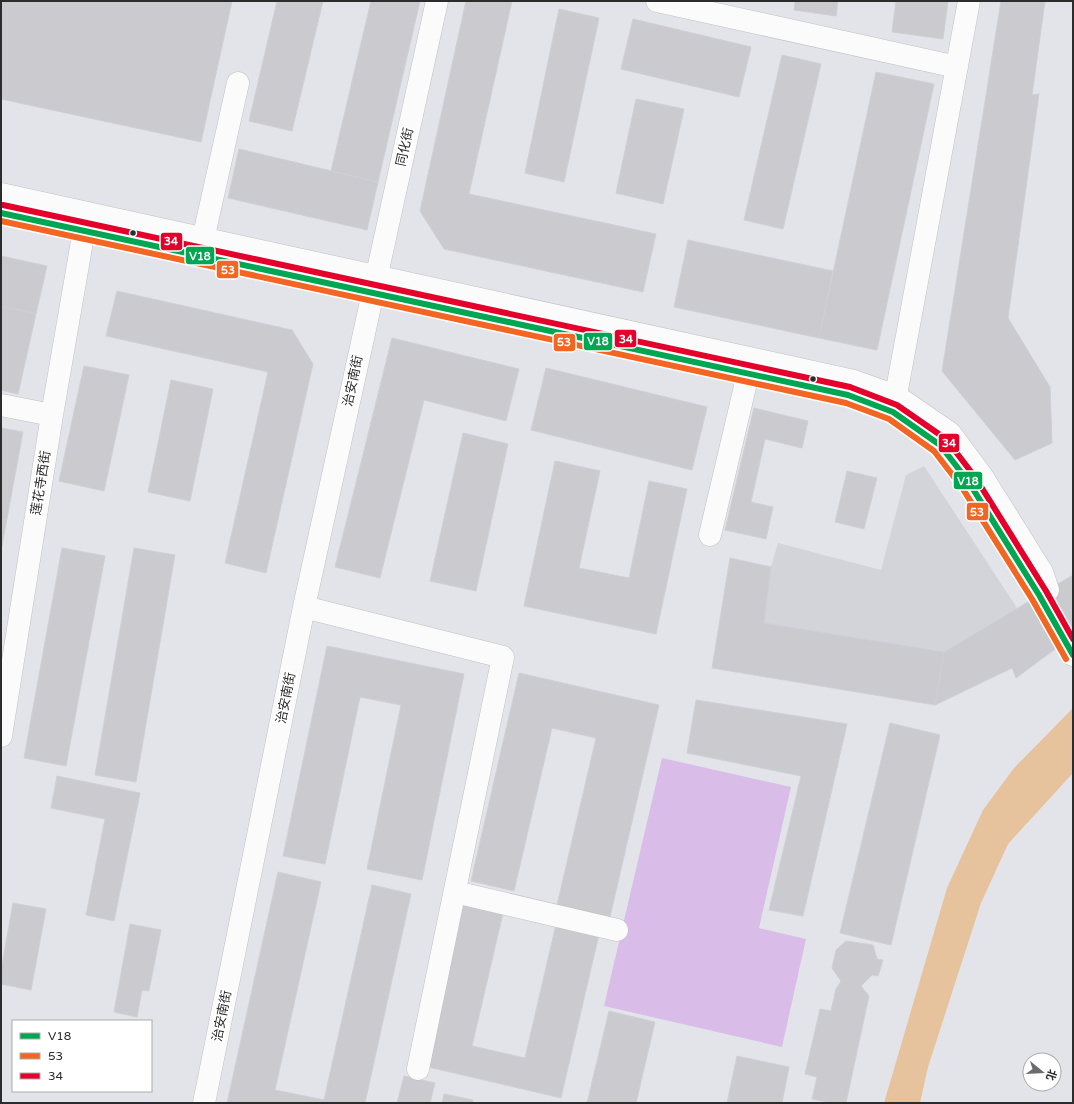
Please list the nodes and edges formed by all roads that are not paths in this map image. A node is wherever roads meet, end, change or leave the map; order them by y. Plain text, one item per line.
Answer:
1 (437, 1) edge
2 (657, 1) edge
3 (969, 1) edge
4 (957, 67) junction
5 (238, 83) dead end
6 (1, 194) edge
7 (1, 213) edge
8 (84, 230) junction
9 (201, 247) junction
10 (374, 285) junction
11 (748, 374) junction
12 (894, 404) junction
13 (1, 405) edge
14 (52, 415) junction
15 (710, 535) dead end
16 (1044, 592) tunnel mouth
17 (304, 607) junction
18 (1, 736) edge
19 (455, 892) junction
20 (617, 930) dead end
21 (418, 1069) dead end
22 (204, 1103) edge

1 - 10 street, 同化街
2 - 4 street
3 - 4 street
4 - 12 street
5 - 9 street
6 - 9 street
7 - 8 street
8 - 9 street
8 - 14 street, 莲花寺西街
9 - 10 street
10 - 11 street
10 - 12 street
10 - 17 street, 治安南街
11 - 12 street
11 - 15 street
12 - 16 street
13 - 14 street
14 - 18 street, 莲花寺西街
17 - 19 street
17 - 22 street, 治安南街
19 - 20 street
19 - 21 street

